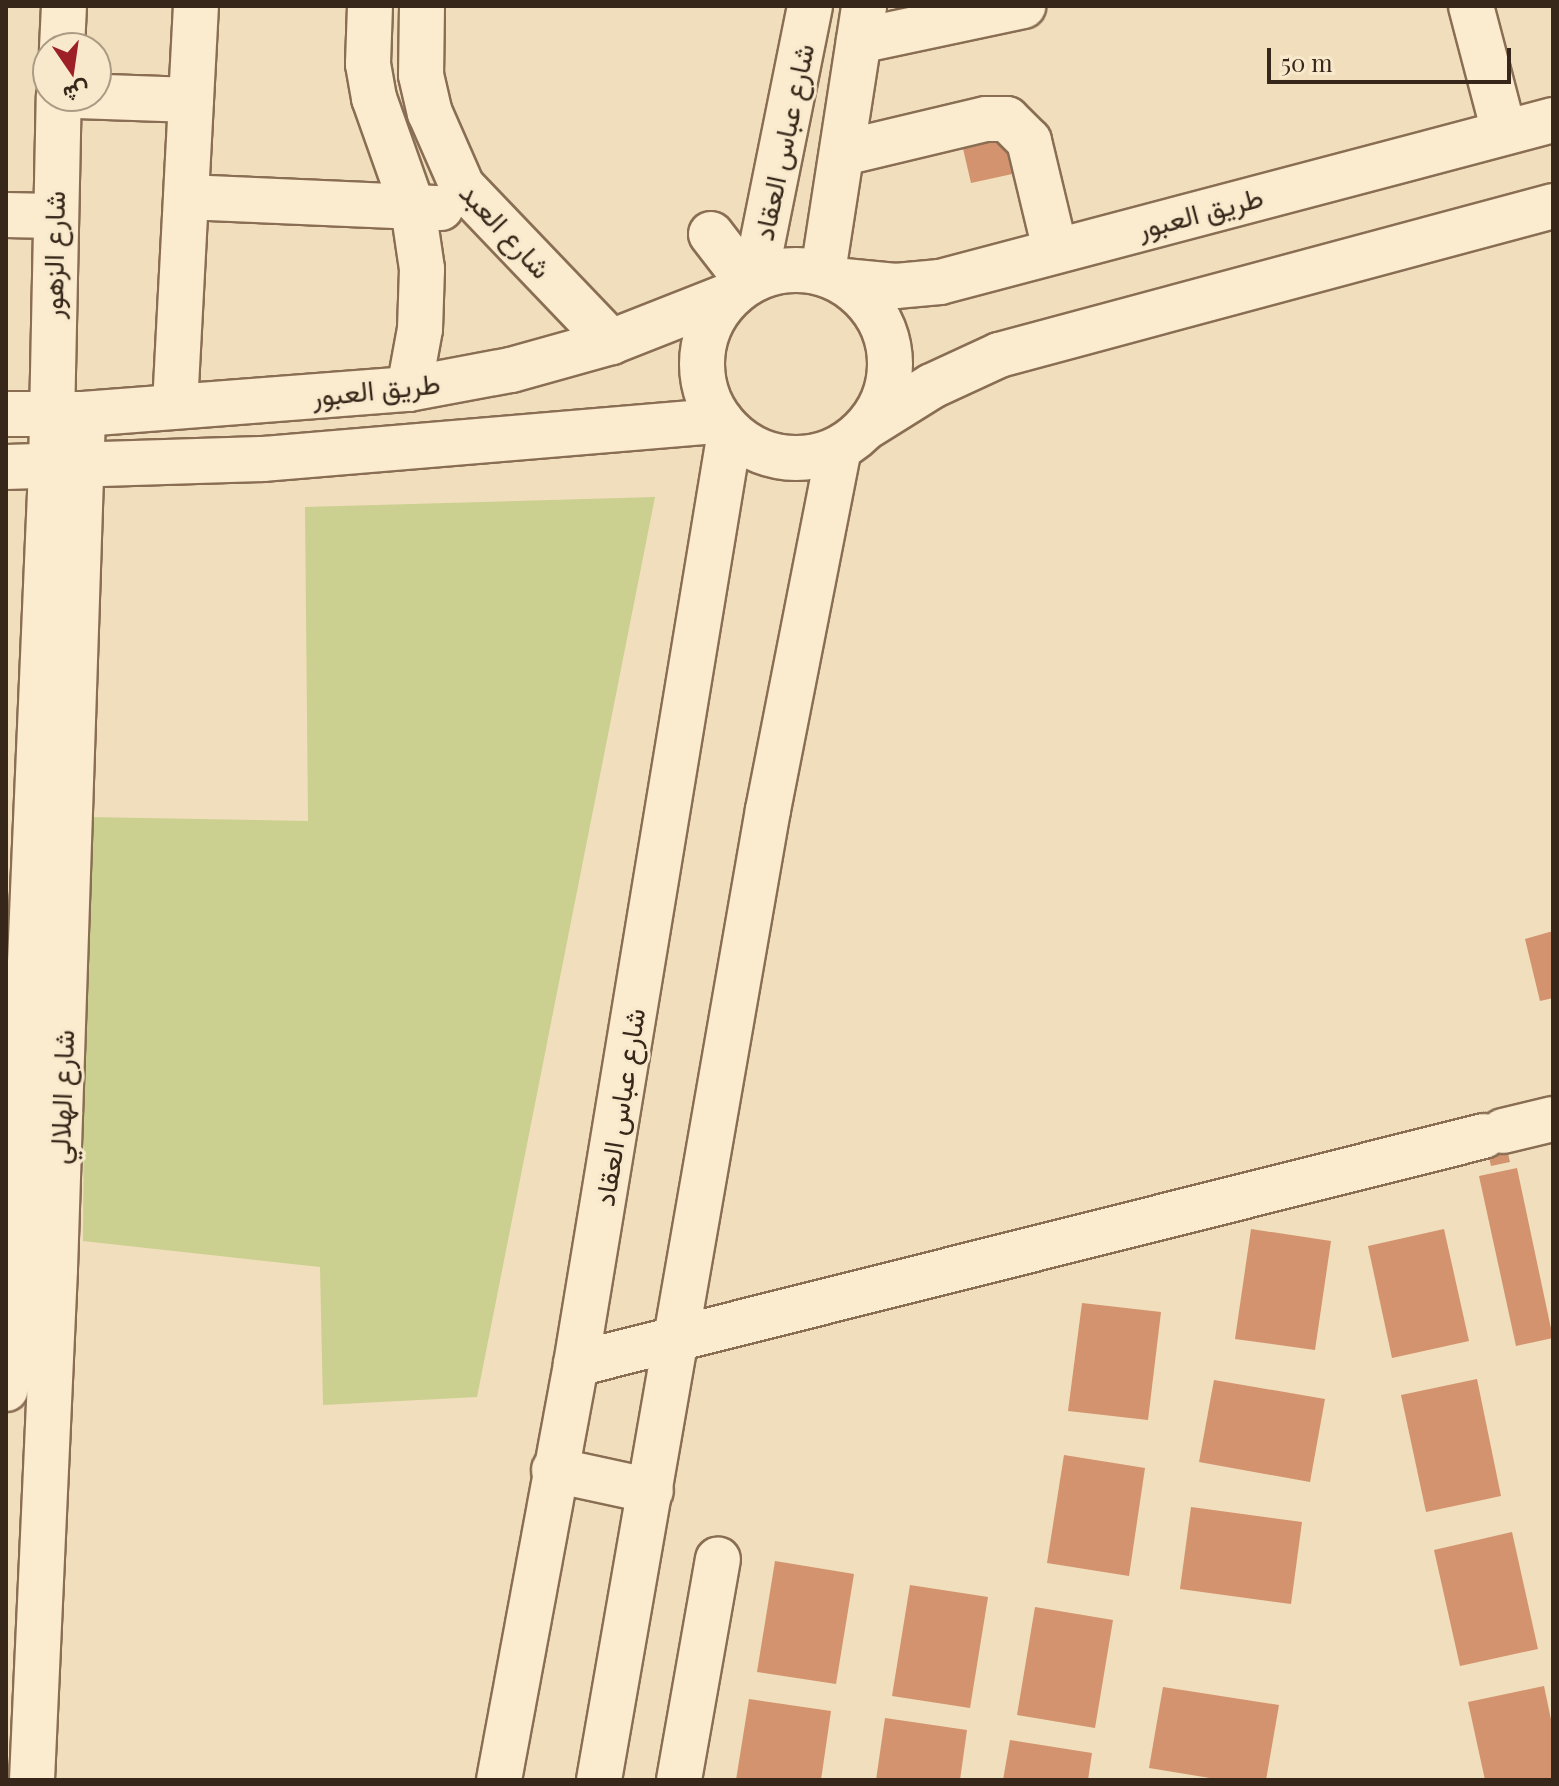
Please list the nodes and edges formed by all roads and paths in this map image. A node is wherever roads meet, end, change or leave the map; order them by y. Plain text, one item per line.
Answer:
1 (64, 6) edge
2 (196, 6) edge
3 (370, 6) edge
4 (422, 6) edge
5 (810, 6) edge
6 (1023, 6) edge
7 (1471, 6) edge
8 (861, 24) edge
9 (63, 32) edge
10 (112, 97) edge
11 (191, 100) junction
12 (58, 112) edge
13 (1553, 120) edge
14 (1504, 132) junction
15 (843, 153) junction
16 (186, 197) junction
17 (1553, 206) edge
18 (413, 208) junction
19 (483, 208) junction
20 (6, 215) edge
21 (53, 216) junction
22 (711, 234) dead end
23 (1055, 249) junction
24 (834, 277) junction
25 (745, 285) junction
26 (611, 342) junction
27 (409, 389) junction
28 (175, 406) junction
29 (6, 414) edge
30 (68, 414) junction
31 (725, 427) junction
32 (854, 438) junction
33 (6, 467) edge
34 (66, 468) junction
35 (19, 910) edge
36 (1553, 1119) edge
37 (15, 1123) edge
38 (26, 1268) edge
39 (677, 1339) junction
40 (576, 1364) junction
41 (6, 1389) edge
42 (554, 1470) junction
43 (651, 1491) junction
44 (718, 1559) dead end
45 (32, 1780) edge
46 (499, 1780) edge
47 (599, 1780) edge
48 (679, 1780) edge

1 - 9 street
2 - 11 street
3 - 18 street, شارع العبد
4 - 19 street, شارع العبد
5 - 25 street, شارع عباس العقاد
6 - 8 street
7 - 14 street
8 - 15 street, شارع عباس العقاد
10 - 11 street
11 - 16 street
12 - 21 street, شارع الزهور
13 - 14 street, طريق العبور
14 - 23 street, طريق العبور
15 - 23 street
15 - 24 street, شارع عباس العقاد
16 - 18 street
16 - 28 street
17 - 32 street
18 - 19 street
18 - 27 street, شارع العبد
19 - 26 street, شارع العبد
20 - 21 street
21 - 30 street, شارع الزهور
22 - 25 street
23 - 24 street, طريق العبور
24 - 25 street
24 - 32 street
25 - 26 street, طريق العبور
25 - 31 street
26 - 27 street, طريق العبور
27 - 28 street, طريق العبور
28 - 30 street, طريق العبور
29 - 30 street, طريق العبور
30 - 34 street, شارع الهلالي
31 - 32 street
31 - 34 street
31 - 40 street, شارع عباس العقاد
32 - 39 street
33 - 34 street
34 - 35 street, شارع الهلالي
34 - 38 street, شارع الهلالي
35 - 37 street, شارع الهلالي
36 - 39 street
37 - 38 street, شارع الهلالي
38 - 41 street, شارع الهلالي
38 - 45 street, شارع الهلالي
39 - 40 street
39 - 43 street
40 - 42 street, شارع عباس العقاد
42 - 43 street
42 - 46 street, شارع عباس العقاد
43 - 47 street
44 - 48 street

